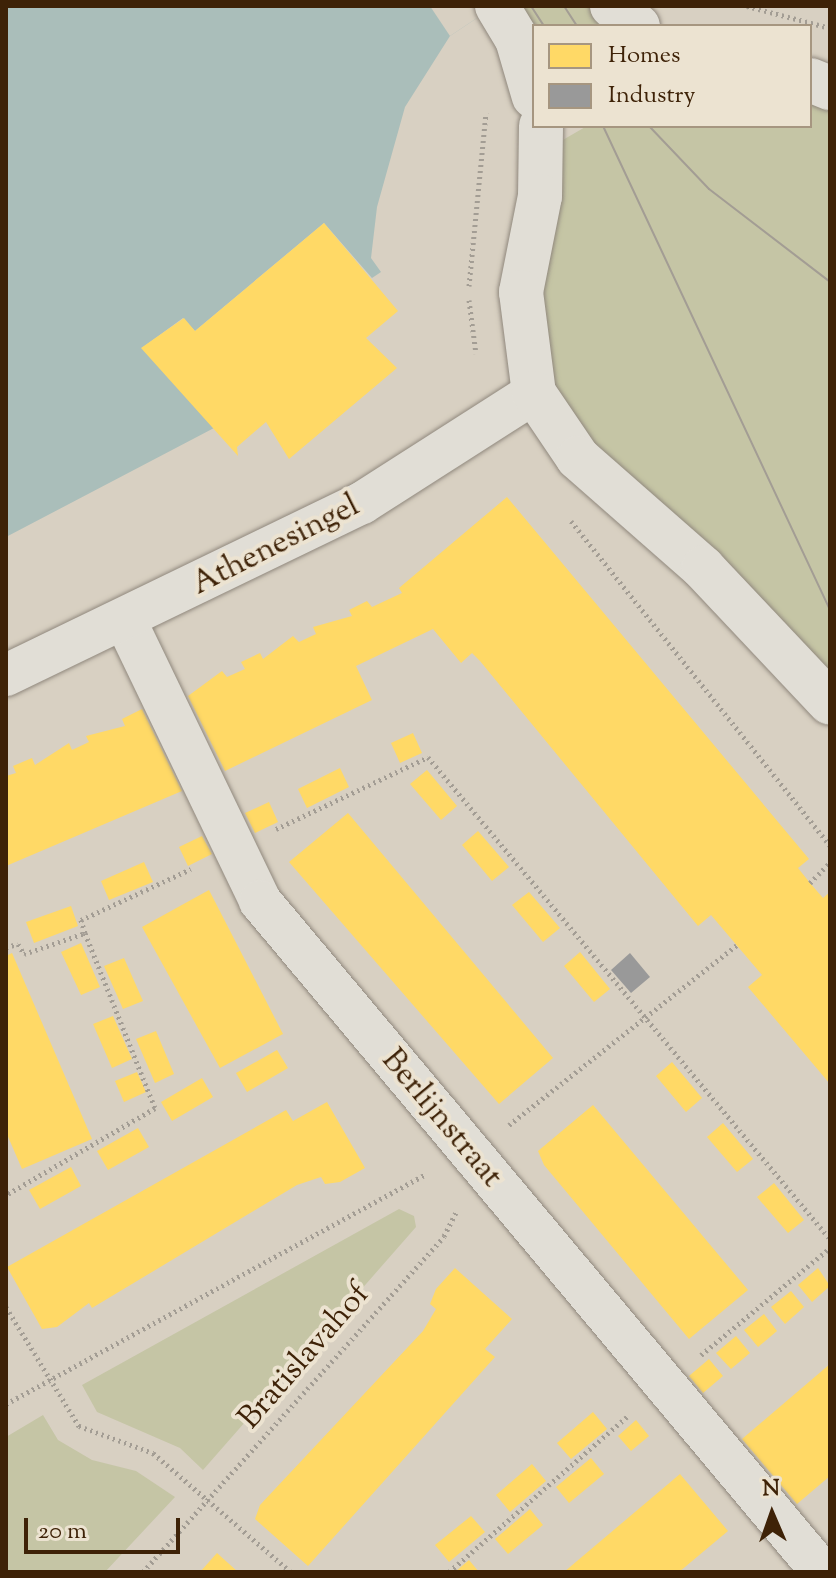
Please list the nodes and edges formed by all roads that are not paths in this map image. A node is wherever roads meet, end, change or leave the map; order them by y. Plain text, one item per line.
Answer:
1 (497, 6) edge
2 (612, 6) edge
3 (635, 24) edge
4 (532, 90) edge
5 (541, 128) edge
6 (534, 393) junction
7 (126, 622) junction
8 (6, 675) edge
9 (830, 703) edge
10 (822, 1572) edge

1 - 4 street
2 - 3 street
5 - 6 street
6 - 7 street, Athenesingel
6 - 9 street
7 - 8 street, Athenesingel
7 - 10 street, Berlijnstraat

